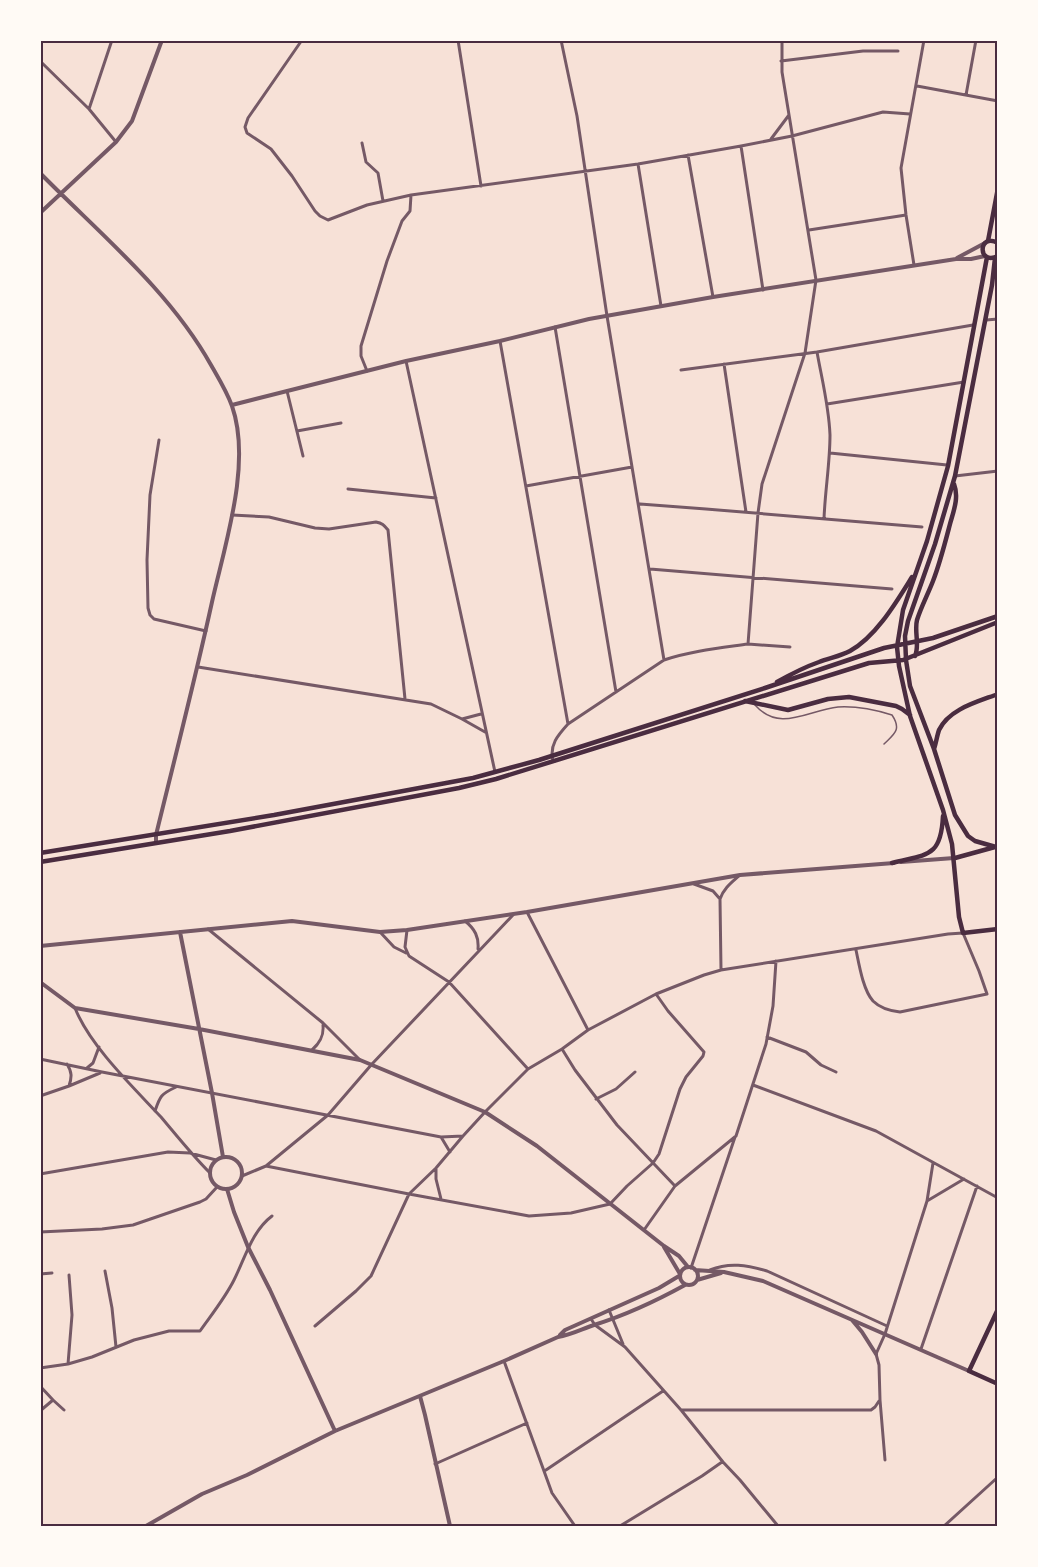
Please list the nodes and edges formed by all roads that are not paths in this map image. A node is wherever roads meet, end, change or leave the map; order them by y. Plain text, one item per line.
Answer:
1 (112, 40) edge
2 (162, 40) edge
3 (302, 40) edge
4 (458, 40) edge
5 (561, 40) edge
6 (782, 40) edge
7 (924, 40) edge
8 (976, 40) edge
9 (898, 51) dead end
10 (781, 60) junction
11 (40, 61) edge
12 (916, 86) junction
13 (966, 95) junction
14 (998, 101) edge
15 (89, 109) junction
16 (789, 114) junction
17 (910, 114) junction
18 (792, 136) junction
19 (770, 140) junction
20 (116, 142) junction
21 (362, 143) dead end
22 (741, 146) junction
23 (688, 155) junction
24 (638, 164) junction
25 (585, 171) junction
26 (40, 173) edge
27 (482, 186) junction
28 (998, 188) edge
29 (61, 194) junction
30 (411, 195) junction
31 (383, 201) junction
32 (40, 213) edge
33 (906, 215) junction
34 (809, 230) junction
35 (998, 236) edge
36 (986, 242) junction
37 (997, 243) edge
38 (986, 257) junction
39 (996, 257) edge
40 (956, 259) junction
41 (914, 265) junction
42 (816, 280) junction
43 (763, 290) junction
44 (712, 297) junction
45 (661, 306) junction
46 (607, 316) junction
47 (998, 319) edge
48 (986, 320) junction
49 (975, 324) junction
50 (555, 327) junction
51 (500, 341) junction
52 (817, 352) junction
53 (805, 353) junction
54 (406, 361) junction
55 (724, 364) junction
56 (681, 370) dead end
57 (367, 371) junction
58 (964, 382) junction
59 (287, 391) junction
60 (827, 404) junction
61 (231, 405) junction
62 (341, 423) dead end
63 (297, 431) junction
64 (159, 440) dead end
65 (830, 453) junction
66 (303, 456) dead end
67 (948, 465) junction
68 (632, 467) junction
69 (998, 471) edge
70 (580, 476) junction
71 (955, 476) junction
72 (954, 482) junction
73 (526, 486) junction
74 (348, 489) dead end
75 (436, 498) junction
76 (639, 504) junction
77 (747, 512) junction
78 (758, 513) junction
79 (232, 514) junction
80 (824, 519) junction
81 (922, 527) dead end
82 (650, 569) junction
83 (917, 569) junction
84 (753, 577) junction
85 (892, 589) dead end
86 (998, 616) edge
87 (998, 622) edge
88 (206, 631) junction
89 (916, 641) junction
90 (748, 644) junction
91 (790, 647) dead end
92 (915, 656) junction
93 (664, 660) junction
94 (198, 667) junction
95 (765, 688) junction
96 (616, 692) junction
97 (998, 694) edge
98 (405, 699) junction
99 (745, 701) junction
100 (753, 704) junction
101 (481, 714) junction
102 (910, 716) junction
103 (462, 719) junction
104 (568, 724) junction
105 (485, 732) junction
106 (884, 744) dead end
107 (934, 749) junction
108 (552, 758) junction
109 (495, 772) junction
110 (496, 779) junction
111 (943, 810) junction
112 (156, 835) junction
113 (156, 843) junction
114 (997, 847) edge
115 (40, 853) edge
116 (955, 858) junction
117 (40, 862) edge
118 (892, 863) junction
119 (740, 875) junction
120 (693, 884) junction
121 (720, 899) junction
122 (527, 912) junction
123 (515, 914) junction
124 (464, 920) junction
125 (208, 929) junction
126 (998, 929) edge
127 (406, 930) junction
128 (180, 932) junction
129 (380, 932) junction
130 (963, 933) junction
131 (40, 946) edge
132 (856, 950) junction
133 (478, 951) junction
134 (408, 954) junction
135 (776, 961) junction
136 (721, 970) junction
137 (40, 982) edge
138 (449, 982) junction
139 (656, 994) junction
140 (75, 1008) junction
141 (322, 1023) junction
142 (199, 1029) junction
143 (588, 1030) junction
144 (767, 1037) junction
145 (99, 1047) junction
146 (562, 1049) junction
147 (312, 1050) junction
148 (40, 1059) edge
149 (360, 1060) junction
150 (67, 1064) junction
151 (372, 1064) junction
152 (87, 1068) junction
153 (528, 1070) junction
154 (102, 1072) junction
155 (635, 1072) dead end
156 (836, 1072) dead end
157 (123, 1076) junction
158 (753, 1085) junction
159 (69, 1086) junction
160 (177, 1086) junction
161 (212, 1093) junction
162 (40, 1096) edge
163 (596, 1099) junction
164 (155, 1112) junction
165 (485, 1112) junction
166 (328, 1115) junction
167 (463, 1136) junction
168 (736, 1136) junction
169 (441, 1137) junction
170 (450, 1152) junction
171 (190, 1153) junction
172 (223, 1157) junction
173 (216, 1160) junction
174 (933, 1163) junction
175 (653, 1164) junction
176 (266, 1166) junction
177 (436, 1168) junction
178 (210, 1173) junction
179 (40, 1174) edge
180 (242, 1176) junction
181 (965, 1179) junction
182 (675, 1186) junction
183 (976, 1186) junction
184 (217, 1187) junction
185 (227, 1189) junction
186 (409, 1194) junction
187 (998, 1198) edge
188 (441, 1200) junction
189 (927, 1201) junction
190 (610, 1203) junction
191 (272, 1216) dead end
192 (644, 1231) junction
193 (40, 1232) edge
194 (663, 1246) junction
195 (248, 1247) junction
196 (691, 1268) junction
197 (105, 1271) dead end
198 (708, 1271) junction
199 (724, 1272) junction
200 (52, 1273) dead end
201 (40, 1274) edge
202 (69, 1275) dead end
203 (680, 1275) junction
204 (697, 1280) junction
205 (685, 1285) junction
206 (998, 1309) edge
207 (609, 1310) junction
208 (40, 1317) edge
209 (591, 1318) junction
210 (614, 1319) junction
211 (852, 1319) junction
212 (40, 1324) edge
213 (595, 1325) junction
214 (315, 1326) dead end
215 (887, 1326) junction
216 (885, 1334) junction
217 (558, 1337) junction
218 (624, 1346) junction
219 (116, 1347) junction
220 (921, 1349) junction
221 (876, 1354) junction
222 (504, 1361) junction
223 (68, 1364) junction
224 (41, 1369) edge
225 (969, 1371) junction
226 (998, 1384) edge
227 (40, 1386) edge
228 (663, 1391) junction
229 (420, 1396) junction
230 (52, 1400) junction
231 (880, 1400) junction
232 (64, 1410) dead end
233 (681, 1410) junction
234 (40, 1411) edge
235 (528, 1423) junction
236 (335, 1431) junction
237 (885, 1460) dead end
238 (723, 1462) junction
239 (435, 1464) junction
240 (545, 1471) junction
241 (998, 1477) edge
242 (146, 1527) edge
243 (450, 1527) edge
244 (575, 1527) edge
245 (620, 1527) edge
246 (778, 1527) edge
247 (944, 1527) edge

1 - 15 street
2 - 20 street
3 - 31 street
4 - 27 street
5 - 25 street
6 - 10 street
7 - 12 street
8 - 13 street
9 - 10 street
10 - 16 street
11 - 15 street
12 - 13 street
12 - 17 street
13 - 14 street
15 - 20 street
16 - 18 street
16 - 19 street
17 - 18 street
17 - 33 street
18 - 19 street
18 - 34 street
19 - 22 street
20 - 29 street
21 - 31 street
22 - 23 street
22 - 43 street
23 - 24 street
23 - 44 street
24 - 25 street
24 - 45 street
25 - 27 street
25 - 46 street
26 - 29 street
27 - 30 street
28 - 36 main road
29 - 32 street
29 - 61 street
30 - 31 street
30 - 57 street
33 - 34 street
33 - 41 street
34 - 42 street
35 - 37 main road
36 - 37 main road
36 - 38 main road
36 - 40 street
38 - 39 main road
38 - 40 street
38 - 49 main road
39 - 48 main road
40 - 41 street
41 - 42 street
42 - 43 street
42 - 53 street
43 - 44 street
44 - 45 street
45 - 46 street
46 - 50 street
46 - 68 street
47 - 48 street
48 - 71 main road
49 - 52 street
49 - 58 main road
50 - 51 street
50 - 70 street
51 - 54 street
51 - 73 street
52 - 53 street
52 - 60 street
53 - 55 street
53 - 78 street
54 - 57 street
54 - 75 street
55 - 56 street
55 - 77 street
57 - 59 street
58 - 60 street
58 - 67 main road
59 - 61 street
59 - 63 street
60 - 65 street
61 - 79 street
62 - 63 street
63 - 66 street
64 - 88 street
65 - 67 street
65 - 80 street
67 - 83 main road
68 - 70 street
68 - 76 street
69 - 71 street
70 - 73 street
70 - 96 street
71 - 72 main road
72 - 89 main road
72 - 107 main road
73 - 104 street
74 - 75 street
75 - 101 street
76 - 77 street
76 - 82 street
77 - 78 street
78 - 80 street
78 - 84 street
79 - 88 street
79 - 98 street
80 - 81 street
82 - 84 street
82 - 93 street
83 - 95 main road
83 - 102 main road
84 - 85 street
84 - 90 street
86 - 89 main road
87 - 92 main road
88 - 94 street
89 - 92 main road
89 - 95 main road
90 - 91 street
90 - 93 street
92 - 99 main road
93 - 96 street
94 - 98 street
94 - 112 street
95 - 108 main road
96 - 104 street
97 - 107 main road
98 - 103 street
99 - 100 main road
99 - 108 main road
100 - 102 main road
100 - 106 lane
101 - 103 street
101 - 105 street
102 - 111 main road
103 - 105 street
104 - 108 street
105 - 109 street
107 - 114 main road
108 - 109 main road
108 - 110 main road
109 - 110 street
109 - 112 main road
110 - 113 main road
111 - 116 main road
111 - 118 main road
112 - 113 street
112 - 115 main road
113 - 117 main road
114 - 116 main road
116 - 118 street
116 - 130 main road
118 - 119 street
119 - 120 street
119 - 121 street
120 - 121 street
120 - 122 street
121 - 136 street
122 - 123 street
122 - 143 street
123 - 124 street
123 - 133 street
124 - 127 street
124 - 133 street
125 - 128 street
125 - 129 street
125 - 141 street
126 - 130 main road
127 - 129 street
127 - 134 street
128 - 131 street
128 - 142 street
129 - 134 street
130 - 132 street
130 - 132 street
132 - 135 street
133 - 138 street
134 - 138 street
135 - 136 street
135 - 144 street
136 - 139 street
137 - 140 street
138 - 151 street
138 - 153 street
139 - 143 street
139 - 175 street
140 - 142 street
140 - 145 street
141 - 147 street
141 - 149 street
142 - 147 street
142 - 161 street
143 - 146 street
144 - 156 street
144 - 158 street
145 - 152 street
145 - 157 street
146 - 153 street
146 - 163 street
147 - 149 street
148 - 150 street
149 - 151 street
150 - 152 street
150 - 159 street
151 - 165 street
151 - 166 street
152 - 154 street
153 - 165 street
154 - 157 street
154 - 159 street
155 - 163 street
157 - 160 street
157 - 164 street
158 - 168 street
158 - 174 street
159 - 162 street
160 - 161 street
160 - 164 street
161 - 166 street
161 - 172 street
163 - 175 street
164 - 171 street
165 - 167 street
165 - 190 street
166 - 169 street
166 - 176 street
167 - 169 street
167 - 170 street
168 - 182 street
168 - 196 street
169 - 170 street
170 - 177 street
171 - 173 street
171 - 178 street
171 - 179 street
172 - 173 street
172 - 180 street
173 - 178 street
174 - 181 street
174 - 189 street
175 - 182 street
175 - 190 street
176 - 180 street
176 - 186 street
177 - 186 street
177 - 188 street
178 - 184 street
180 - 185 street
181 - 183 street
181 - 189 street
182 - 192 street
183 - 187 street
183 - 220 street
184 - 185 street
184 - 193 street
185 - 195 street
186 - 188 street
186 - 214 street
188 - 190 street
189 - 215 street
190 - 192 street
191 - 195 street
192 - 194 street
194 - 196 street
194 - 203 street
195 - 219 street
195 - 236 street
196 - 198 street
196 - 203 street
196 - 204 street
197 - 219 street
198 - 199 street
198 - 215 street
199 - 204 street
199 - 211 street
200 - 201 street
202 - 223 street
203 - 205 street
203 - 207 street
204 - 205 street
205 - 210 street
206 - 225 main road
207 - 209 street
207 - 210 street
208 - 212 street
209 - 213 street
209 - 217 street
210 - 213 street
210 - 218 street
211 - 216 street
211 - 221 street
213 - 217 street
213 - 218 street
215 - 216 street
216 - 220 street
216 - 221 street
217 - 222 street
218 - 228 street
219 - 223 street
220 - 225 street
221 - 231 street
222 - 229 street
222 - 235 street
223 - 224 street
225 - 226 main road
227 - 230 street
228 - 233 street
228 - 240 street
229 - 236 street
229 - 239 street
230 - 232 street
230 - 234 street
231 - 233 street
231 - 237 street
233 - 238 street
235 - 239 street
235 - 240 street
236 - 242 street
238 - 245 street
238 - 246 street
239 - 243 street
240 - 244 street
241 - 247 street

